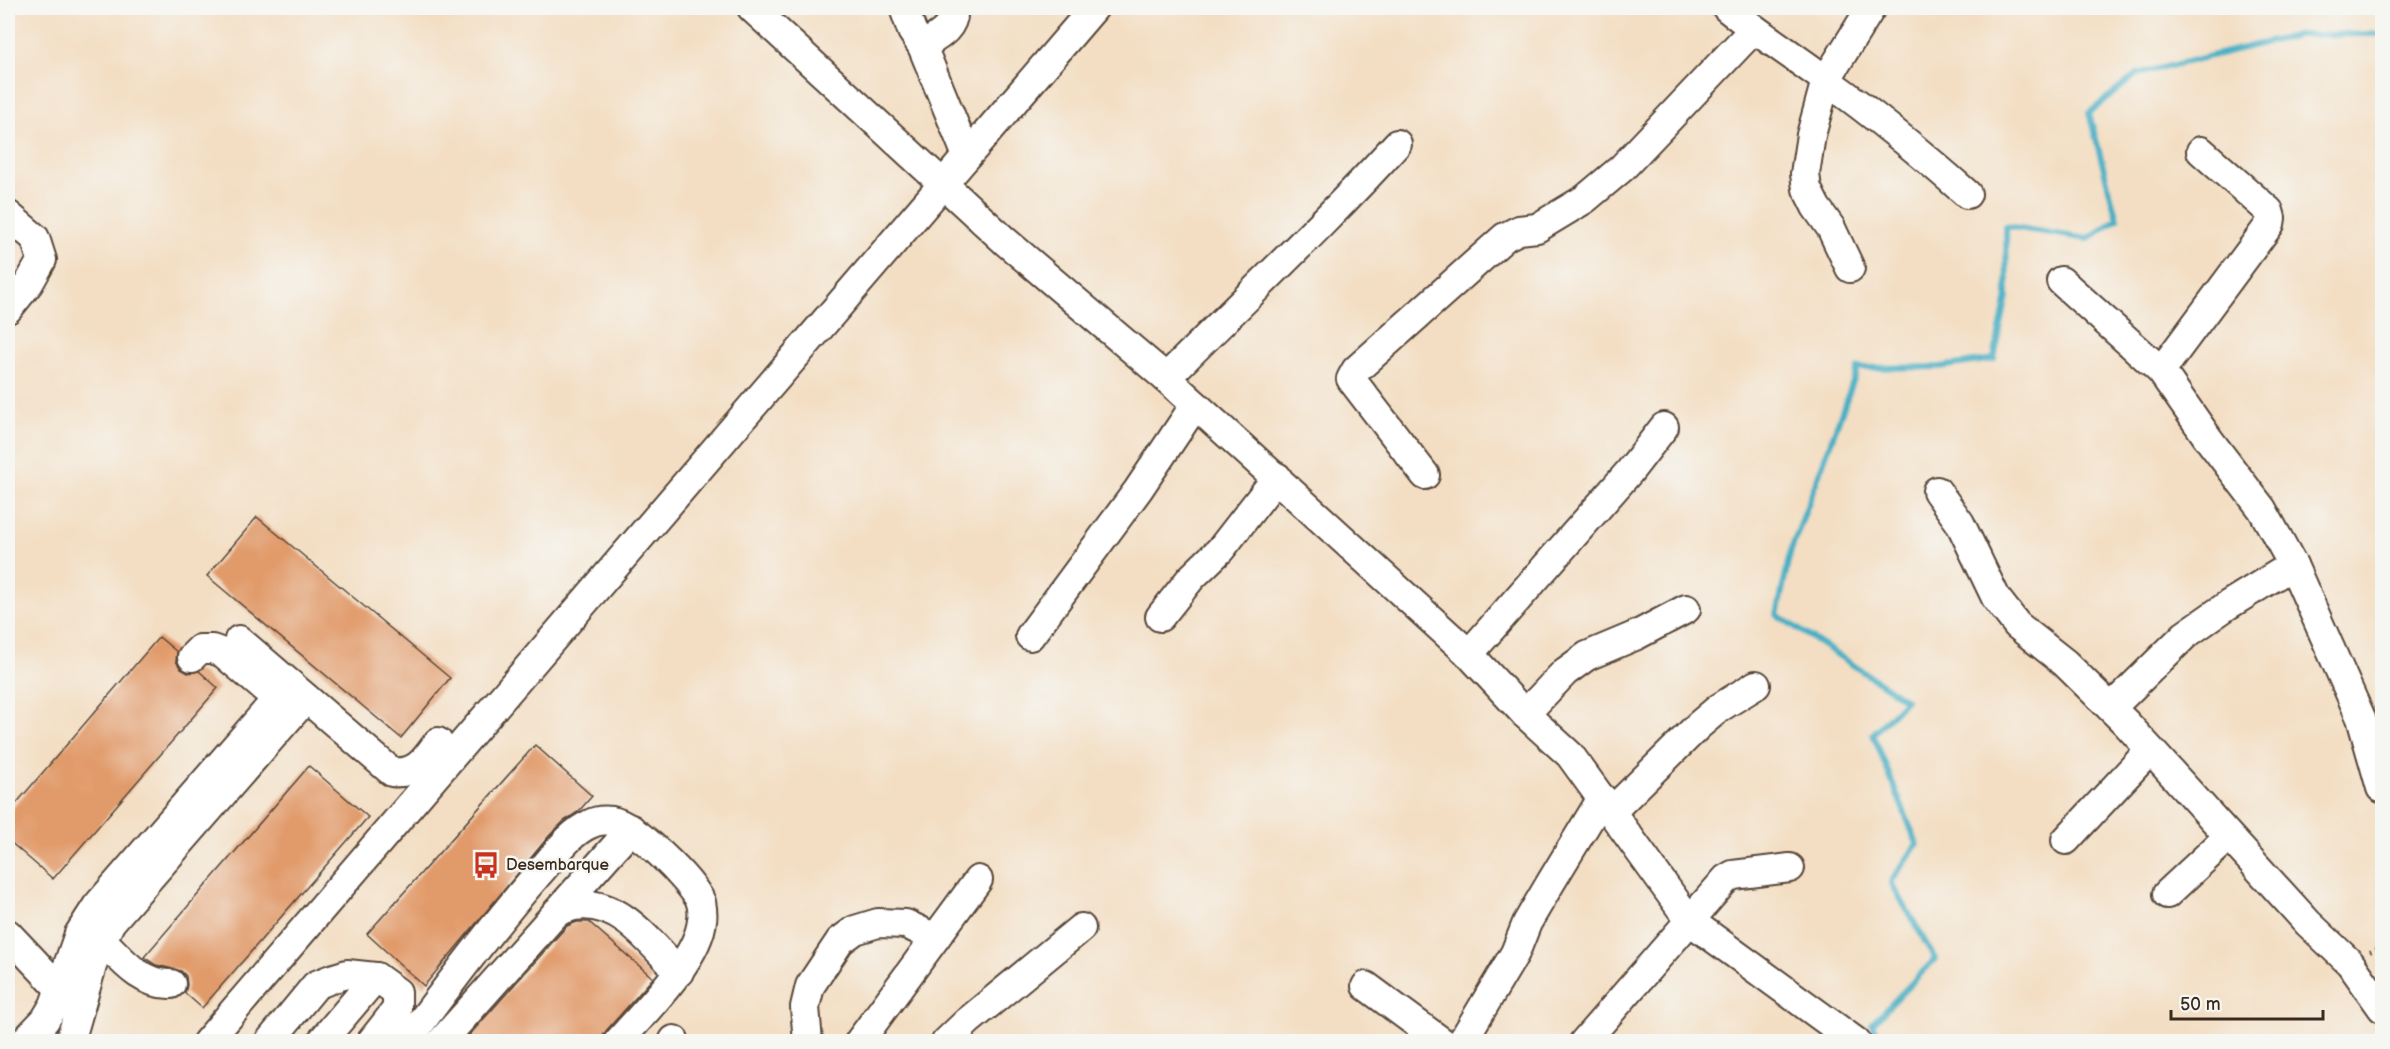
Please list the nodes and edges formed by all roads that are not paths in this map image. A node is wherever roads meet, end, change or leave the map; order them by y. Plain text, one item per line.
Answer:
1 (752, 8) edge
2 (904, 8) edge
3 (953, 8) edge
4 (1094, 8) edge
5 (1727, 8) edge
6 (1871, 8) edge
7 (1754, 29) junction
8 (922, 46) junction
9 (1826, 80) junction
10 (1398, 144) dead end
11 (2201, 151) dead end
12 (967, 156) junction
13 (943, 184) junction
14 (1967, 194) dead end
15 (8, 215) edge
16 (1850, 268) dead end
17 (2061, 281) dead end
18 (8, 309) edge
19 (2161, 371) junction
20 (1166, 378) junction
21 (1195, 405) junction
22 (1664, 427) dead end
23 (1425, 475) dead end
24 (1277, 477) junction
25 (1937, 490) dead end
26 (2293, 565) junction
27 (1686, 609) dead end
28 (1160, 617) dead end
29 (1030, 636) dead end
30 (239, 640) dead end
31 (1469, 654) junction
32 (192, 657) dead end
33 (1756, 685) dead end
34 (291, 694) junction
35 (2111, 708) junction
36 (1525, 714) junction
37 (454, 724) dead end
38 (2150, 750) junction
39 (2381, 788) dead end
40 (1606, 805) junction
41 (632, 829) junction
42 (2228, 837) junction
43 (2066, 840) dead end
44 (1790, 868) dead end
45 (978, 880) dead end
46 (2167, 894) dead end
47 (557, 912) junction
48 (1690, 921) junction
49 (1082, 928) dead end
50 (8, 934) edge
51 (935, 938) junction
52 (102, 940) junction
53 (679, 972) junction
54 (376, 976) junction
55 (171, 984) dead end
56 (1366, 986) dead end
57 (59, 988) junction
58 (82, 1005) junction
59 (2382, 1008) edge
60 (24, 1041) edge
61 (70, 1041) edge
62 (207, 1041) edge
63 (269, 1041) edge
64 (321, 1041) edge
65 (371, 1041) edge
66 (406, 1041) edge
67 (441, 1041) edge
68 (618, 1041) edge
69 (808, 1041) edge
70 (859, 1041) edge
71 (946, 1041) edge
72 (1442, 1041) edge
73 (1462, 1041) edge
74 (1584, 1041) edge
75 (1856, 1041) edge

1 - 13 street
2 - 8 street
3 - 8 street
4 - 12 street
5 - 7 street
6 - 9 street
7 - 9 street
7 - 23 street
8 - 12 street
9 - 14 street
9 - 16 street
10 - 20 street
11 - 19 street
12 - 13 street
13 - 20 street
13 - 62 street
15 - 18 street
17 - 19 street
19 - 26 street
20 - 21 street
21 - 24 street
21 - 29 street
22 - 31 street
24 - 28 street
24 - 31 street
25 - 35 street
26 - 35 street
26 - 39 street
27 - 36 street
30 - 34 street
31 - 36 street
32 - 34 street
33 - 40 street
34 - 37 street
34 - 52 street
34 - 57 street
35 - 38 street
36 - 40 street
38 - 42 street
38 - 43 street
40 - 48 street
40 - 73 street
41 - 47 street
41 - 53 street
41 - 66 street
42 - 46 street
42 - 59 street
44 - 48 street
45 - 51 street
47 - 53 street
47 - 67 street
48 - 74 street
48 - 75 street
49 - 71 street
50 - 57 street
51 - 69 street
51 - 70 street
52 - 55 street
52 - 58 street
53 - 68 street
54 - 63 street
54 - 64 street
54 - 65 street
56 - 72 street
57 - 58 street
57 - 60 street
58 - 61 street

